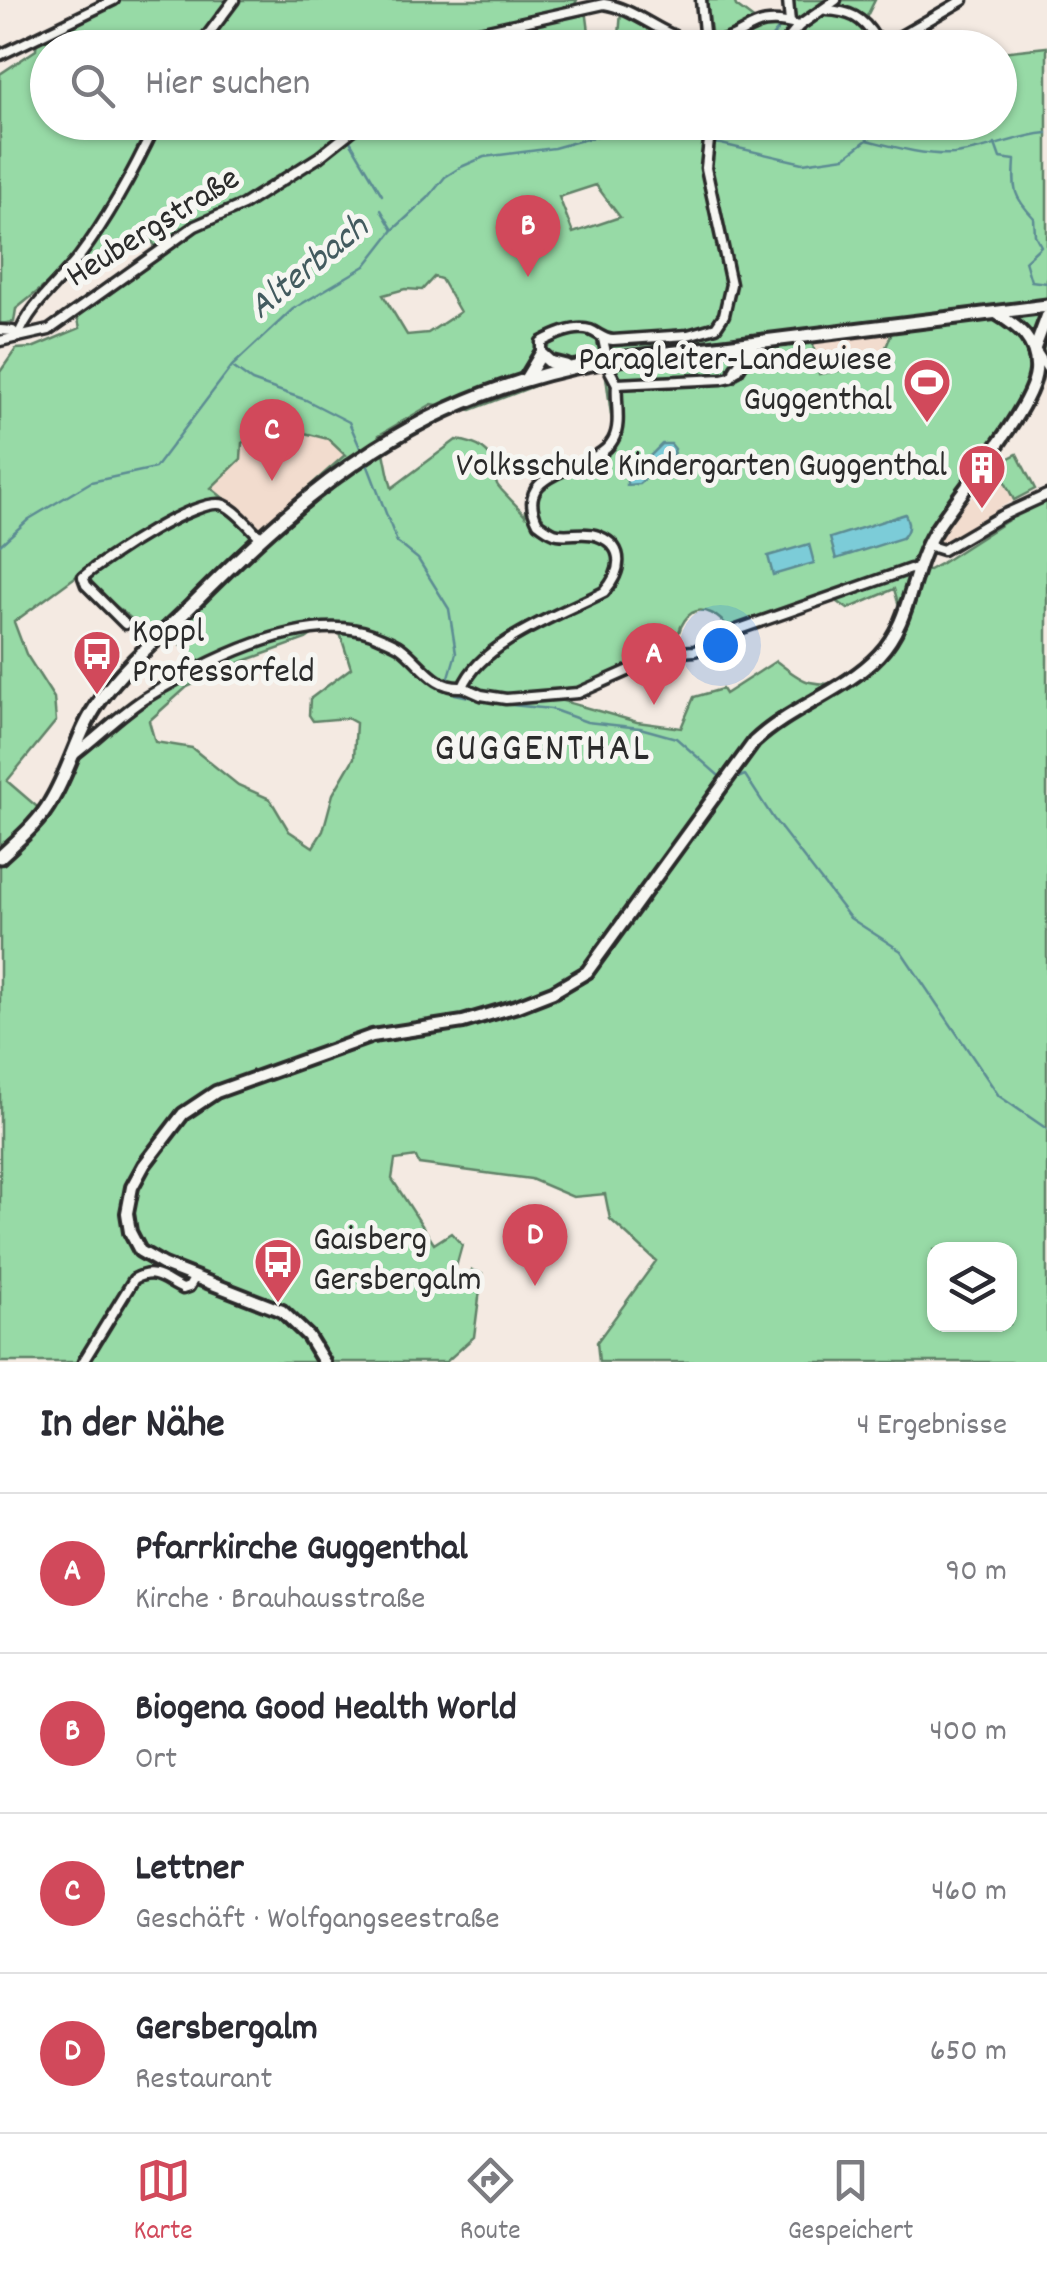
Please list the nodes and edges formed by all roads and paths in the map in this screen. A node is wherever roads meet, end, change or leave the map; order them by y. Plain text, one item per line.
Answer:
1 (114, 0) edge
2 (234, 0) edge
3 (701, 0) edge
4 (788, 0) edge
5 (836, 0) edge
6 (963, 0) edge
7 (622, 3) edge
8 (826, 10) junction
9 (795, 25) junction
10 (51, 30) edge
11 (212, 30) edge
12 (487, 30) edge
13 (662, 30) edge
14 (704, 30) edge
15 (745, 30) edge
16 (792, 30) edge
17 (871, 30) edge
18 (911, 30) edge
19 (30, 40) edge
20 (0, 54) edge
21 (148, 140) edge
22 (340, 140) edge
23 (707, 140) edge
24 (1047, 306) edge
25 (996, 312) junction
26 (1047, 316) edge
27 (0, 330) edge
28 (18, 337) junction
29 (602, 339) junction
30 (0, 341) edge
31 (754, 343) junction
32 (715, 348) junction
33 (1034, 349) junction
34 (541, 354) junction
35 (570, 367) junction
36 (1047, 368) edge
37 (736, 370) junction
38 (526, 379) junction
39 (617, 384) junction
40 (1047, 495) edge
41 (260, 536) junction
42 (927, 545) junction
43 (917, 571) junction
44 (125, 624) dead end
45 (463, 687) junction
46 (71, 758) junction
47 (0, 857) edge
48 (194, 1277) junction
49 (83, 1362) edge
50 (324, 1362) edge

1 - 10 street
2 - 11 street
3 - 14 street
4 - 9 street
5 - 8 street
6 - 18 street
7 - 12 street
7 - 13 street
8 - 9 street
8 - 17 street
9 - 15 street
9 - 16 street
19 - 20 street
21 - 28 street, Heubergstraße
22 - 28 street, Heubergstraße
23 - 29 street
24 - 25 main road
25 - 31 main road
25 - 33 main road
26 - 33 main road
27 - 28 street
28 - 30 street, Heubergstraße
29 - 34 street
29 - 39 street
31 - 32 main road
31 - 37 main road
32 - 35 main road, bridge
32 - 37 main road
33 - 36 street
33 - 42 main road
34 - 35 main road
34 - 38 main road
35 - 38 main road
37 - 39 street
38 - 41 main road
39 - 45 street
40 - 42 street
41 - 44 street
41 - 46 main road
42 - 43 main road
43 - 45 street
43 - 48 main road
45 - 46 street
46 - 47 main road
48 - 49 street
48 - 50 main road

